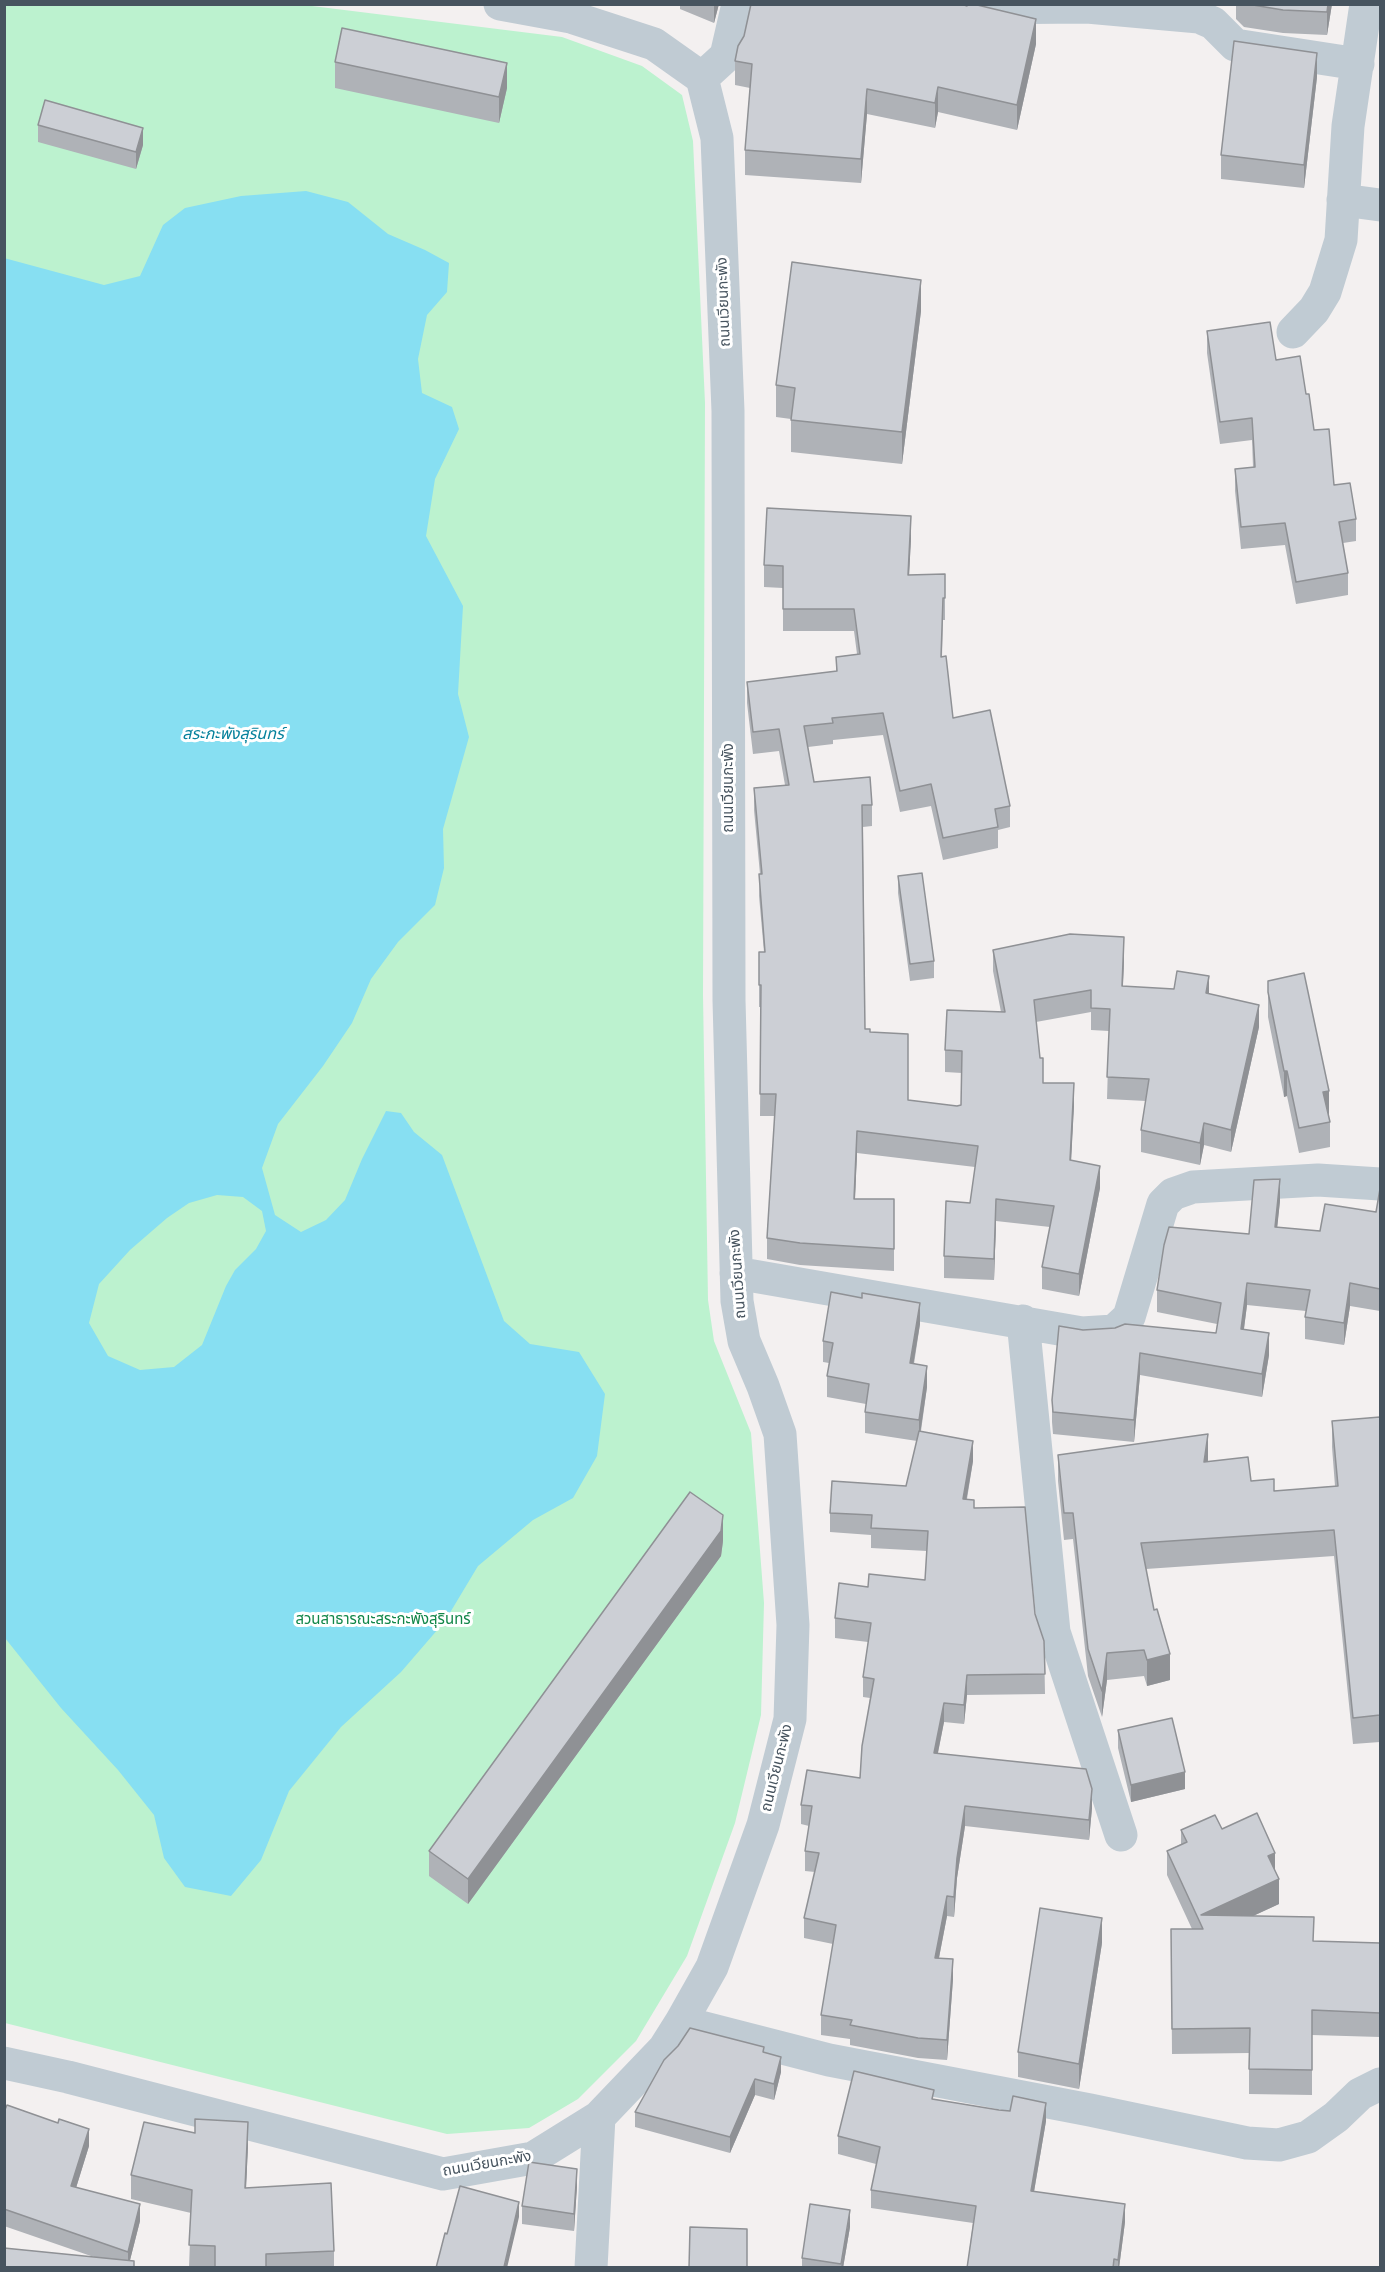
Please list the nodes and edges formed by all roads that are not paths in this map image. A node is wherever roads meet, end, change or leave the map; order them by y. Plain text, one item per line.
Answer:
1 (500, 4) edge
2 (738, 4) edge
3 (954, 4) edge
4 (1366, 4) edge
5 (1358, 64) junction
6 (702, 78) junction
7 (1343, 200) junction
8 (1380, 205) edge
9 (1293, 332) dead end
10 (1380, 1184) edge
11 (736, 1273) junction
12 (1023, 1321) junction
13 (1121, 1834) dead end
14 (681, 2022) junction
15 (4, 2063) edge
16 (1380, 2084) edge
17 (599, 2117) junction
18 (591, 2268) edge

1 - 6 street
2 - 6 street
3 - 5 street
4 - 5 street
5 - 7 street
6 - 11 street, ถนนเวียนกะพัง
7 - 8 street
7 - 9 street
10 - 12 street
11 - 12 street
11 - 14 street, ถนนเวียนกะพัง
12 - 13 street
14 - 16 street
14 - 17 street, ถนนเวียนกะพัง
15 - 17 street, ถนนเวียนกะพัง
17 - 18 street

